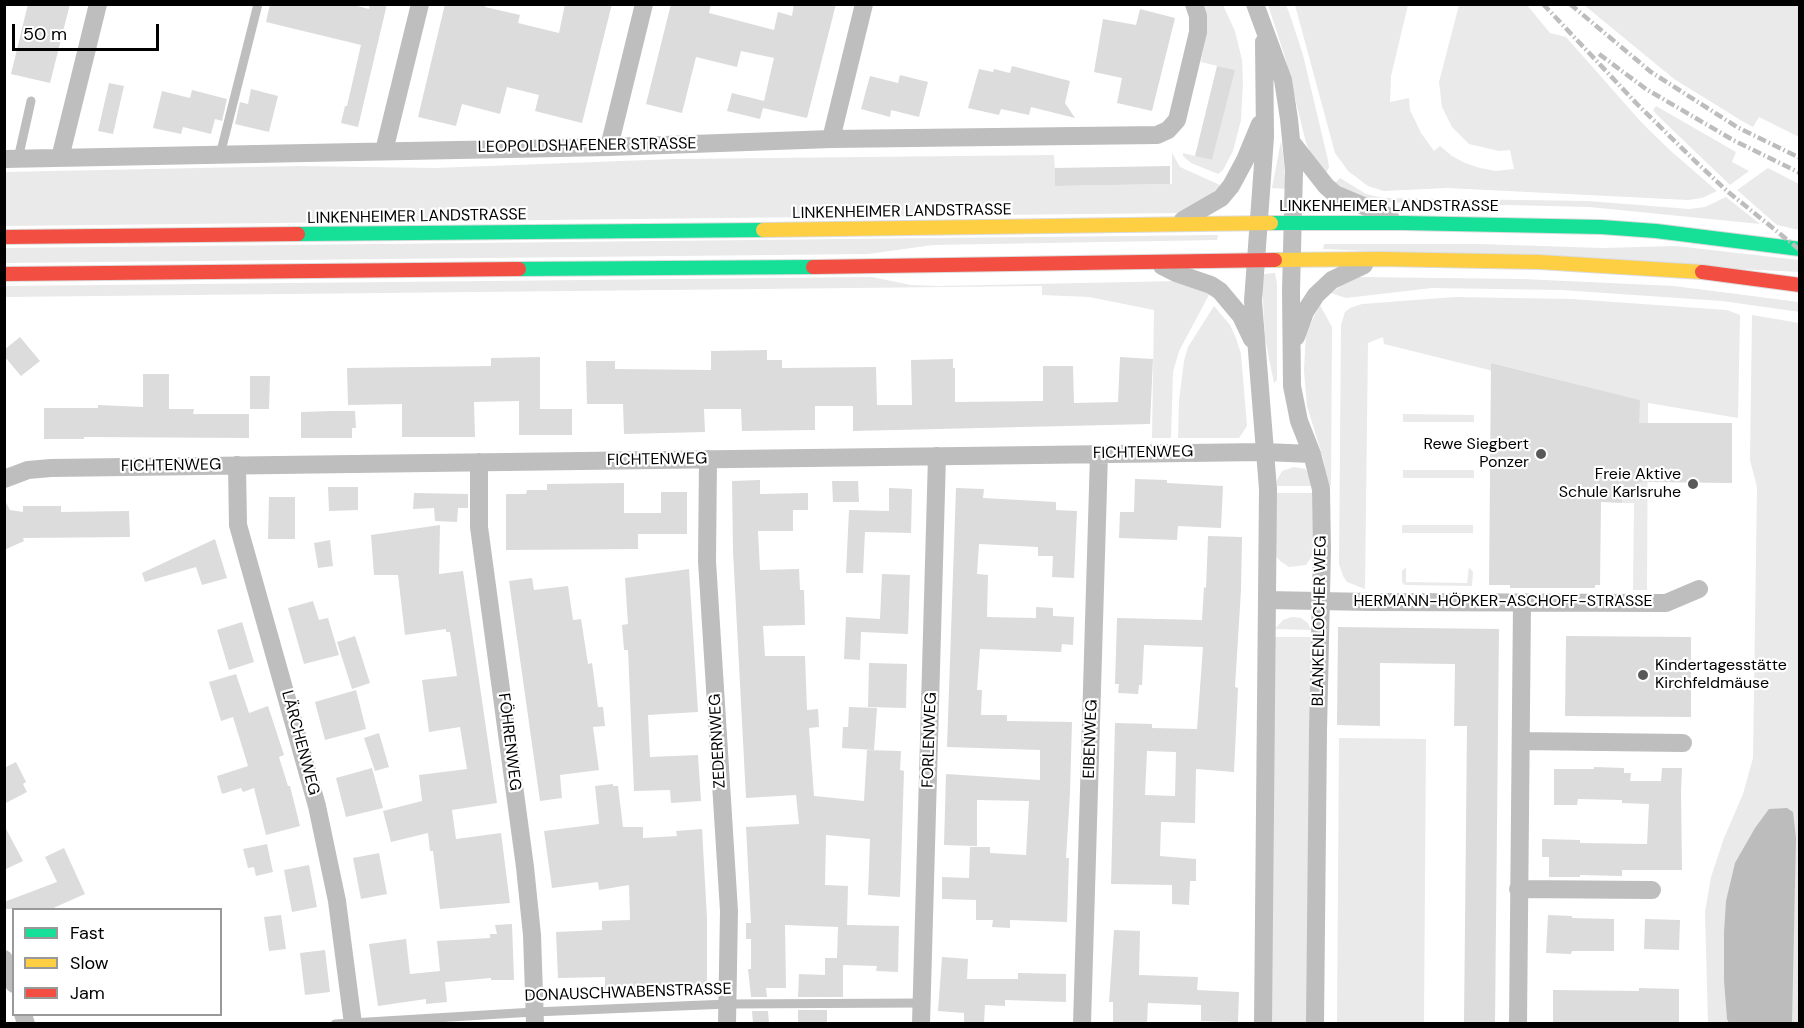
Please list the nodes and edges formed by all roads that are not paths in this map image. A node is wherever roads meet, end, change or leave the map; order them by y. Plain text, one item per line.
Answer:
1 (98, 4) edge
2 (258, 4) edge
3 (420, 4) edge
4 (644, 4) edge
5 (864, 4) edge
6 (1194, 4) edge
7 (1255, 4) edge
8 (1263, 25) junction
9 (31, 101) dead end
10 (1265, 108) junction
11 (831, 139) junction
12 (1293, 144) junction
13 (609, 147) junction
14 (384, 151) junction
15 (220, 155) junction
16 (60, 158) junction
17 (11, 159) edge
18 (1258, 223) junction
19 (1293, 223) junction
20 (1403, 223) junction
21 (1174, 224) junction
22 (4, 237) edge
23 (1800, 249) edge
24 (1379, 259) junction
25 (1256, 260) junction
26 (1291, 260) junction
27 (1155, 262) junction
28 (4, 274) edge
29 (1800, 285) edge
30 (1256, 355) junction
31 (1291, 359) junction
32 (1264, 452) junction
33 (1099, 454) junction
34 (1311, 454) junction
35 (938, 456) junction
36 (708, 459) junction
37 (479, 462) junction
38 (237, 465) junction
39 (4, 479) edge
40 (1699, 589) dead end
41 (1267, 600) junction
42 (1322, 600) junction
43 (1522, 603) junction
44 (1521, 741) junction
45 (1683, 743) dead end
46 (1518, 889) junction
47 (1652, 890) dead end
48 (4, 959) edge
49 (12, 979) edge
50 (922, 1003) junction
51 (728, 1004) junction
52 (534, 1018) edge
53 (347, 1023) edge
54 (727, 1023) edge
55 (921, 1023) edge
56 (1083, 1023) edge
57 (1263, 1023) edge
58 (1315, 1023) edge
59 (1518, 1023) edge

1 - 16 street
2 - 15 lane
3 - 14 street
4 - 13 street
5 - 11 street
6 - 11 street, LEOPOLDSHAFENER STRASSE
7 - 8 street, BLANKENLOCHER WEG
8 - 10 street
8 - 12 street, BLANKENLOCHER WEG
9 - 17 lane
10 - 18 street
10 - 21 street
11 - 13 street, LEOPOLDSHAFENER STRASSE
12 - 19 street, BLANKENLOCHER WEG
12 - 20 street
13 - 14 street, LEOPOLDSHAFENER STRASSE
14 - 15 street, LEOPOLDSHAFENER STRASSE
15 - 16 street, LEOPOLDSHAFENER STRASSE
16 - 17 street, LEOPOLDSHAFENER STRASSE
18 - 19 main road, LINKENHEIMER LANDSTRASSE
18 - 21 main road, LINKENHEIMER LANDSTRASSE
18 - 25 street
19 - 20 main road, LINKENHEIMER LANDSTRASSE
19 - 26 street, BLANKENLOCHER WEG
20 - 23 main road, LINKENHEIMER LANDSTRASSE
21 - 22 main road, LINKENHEIMER LANDSTRASSE
24 - 26 main road
24 - 29 main road
24 - 31 street
25 - 26 main road
25 - 27 main road
25 - 30 street
26 - 31 street, BLANKENLOCHER WEG
27 - 28 main road
27 - 30 street
30 - 32 street
31 - 34 street, BLANKENLOCHER WEG
32 - 33 street, FICHTENWEG
32 - 34 street, FICHTENWEG
32 - 41 street
33 - 35 street, FICHTENWEG
33 - 56 street, EIBENWEG
34 - 42 street, BLANKENLOCHER WEG
35 - 36 street, FICHTENWEG
35 - 50 street, FORLENWEG
36 - 37 street, FICHTENWEG
36 - 51 street, ZEDERNWEG
37 - 38 street, FICHTENWEG
37 - 52 street, FÖHRENWEG
38 - 39 street, FICHTENWEG
38 - 53 street, LÄRCHENWEG
40 - 43 street, HERMANN-HÖPKER-ASCHOFF-STRASSE
41 - 42 street, HERMANN-HÖPKER-ASCHOFF-STRASSE
41 - 57 street
42 - 43 street, HERMANN-HÖPKER-ASCHOFF-STRASSE
42 - 58 street, BLANKENLOCHER WEG
43 - 44 street
44 - 45 street
44 - 46 street
46 - 47 street
46 - 59 street
48 - 49 street
50 - 51 lane, DONAUSCHWABENSTRASSE
50 - 55 street, FORLENWEG
51 - 52 lane, DONAUSCHWABENSTRASSE
51 - 54 street, ZEDERNWEG
52 - 53 lane, DONAUSCHWABENSTRASSE

